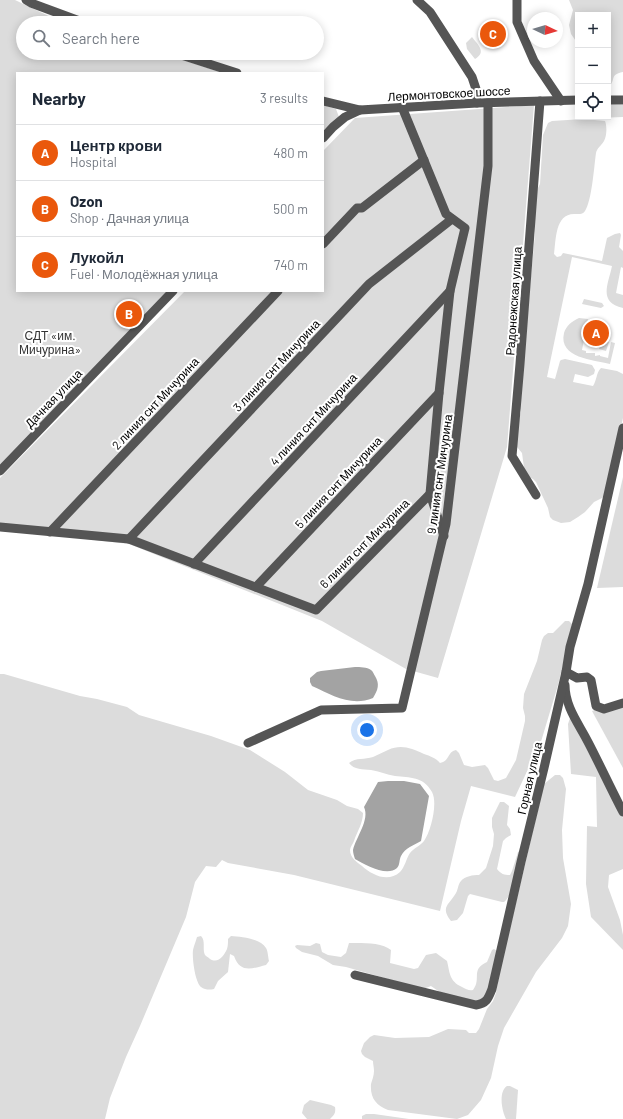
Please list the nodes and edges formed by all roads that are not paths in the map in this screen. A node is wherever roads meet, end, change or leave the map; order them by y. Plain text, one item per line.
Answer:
1 (26, 0) edge
2 (417, 0) edge
3 (516, 0) edge
4 (66, 16) edge
5 (197, 60) edge
6 (234, 72) edge
7 (575, 100) edge
8 (611, 100) edge
9 (623, 100) edge
10 (324, 101) edge
11 (540, 101) junction
12 (562, 101) junction
13 (477, 103) junction
14 (488, 103) junction
15 (402, 107) junction
16 (360, 110) junction
17 (324, 137) edge
18 (424, 160) junction
19 (452, 219) junction
20 (324, 243) edge
21 (450, 291) junction
22 (172, 292) edge
23 (277, 292) edge
24 (438, 393) junction
25 (623, 428) edge
26 (0, 471) edge
27 (430, 494) junction
28 (536, 495) dead end
29 (0, 527) edge
30 (50, 532) junction
31 (444, 536) junction
32 (130, 539) junction
33 (194, 564) junction
34 (256, 587) junction
35 (566, 672) junction
36 (623, 703) edge
37 (248, 743) dead end
38 (622, 807) edge
39 (355, 975) dead end

1 - 4 street
2 - 13 street
3 - 12 street
5 - 6 street
7 - 12 street, Лермонтовское шоссе
8 - 9 street
10 - 16 street, Лермонтовское шоссе
11 - 12 street, Лермонтовское шоссе
11 - 14 street, Лермонтовское шоссе
11 - 28 street, Радонежская улица
13 - 14 street, Лермонтовское шоссе
13 - 15 street, Лермонтовское шоссе
14 - 31 street, 9 линия снт Мичурина
15 - 16 street, Лермонтовское шоссе
15 - 18 street
16 - 17 street
18 - 19 street
18 - 20 street
19 - 21 street
19 - 32 street, 3 линия снт Мичурина
21 - 24 street
21 - 33 street, 4 линия снт Мичурина
22 - 26 street, Дачная улица
23 - 30 street, 2 линия снт Мичурина
24 - 27 street
24 - 34 street, 5 линия снт Мичурина
25 - 35 street, Горная улица
27 - 31 street
27 - 34 street, 6 линия снт Мичурина
29 - 30 street
30 - 32 street
31 - 37 street, 9 линия снт Мичурина
32 - 33 street
33 - 34 street
35 - 36 street
35 - 38 street
35 - 39 street, Горная улица

